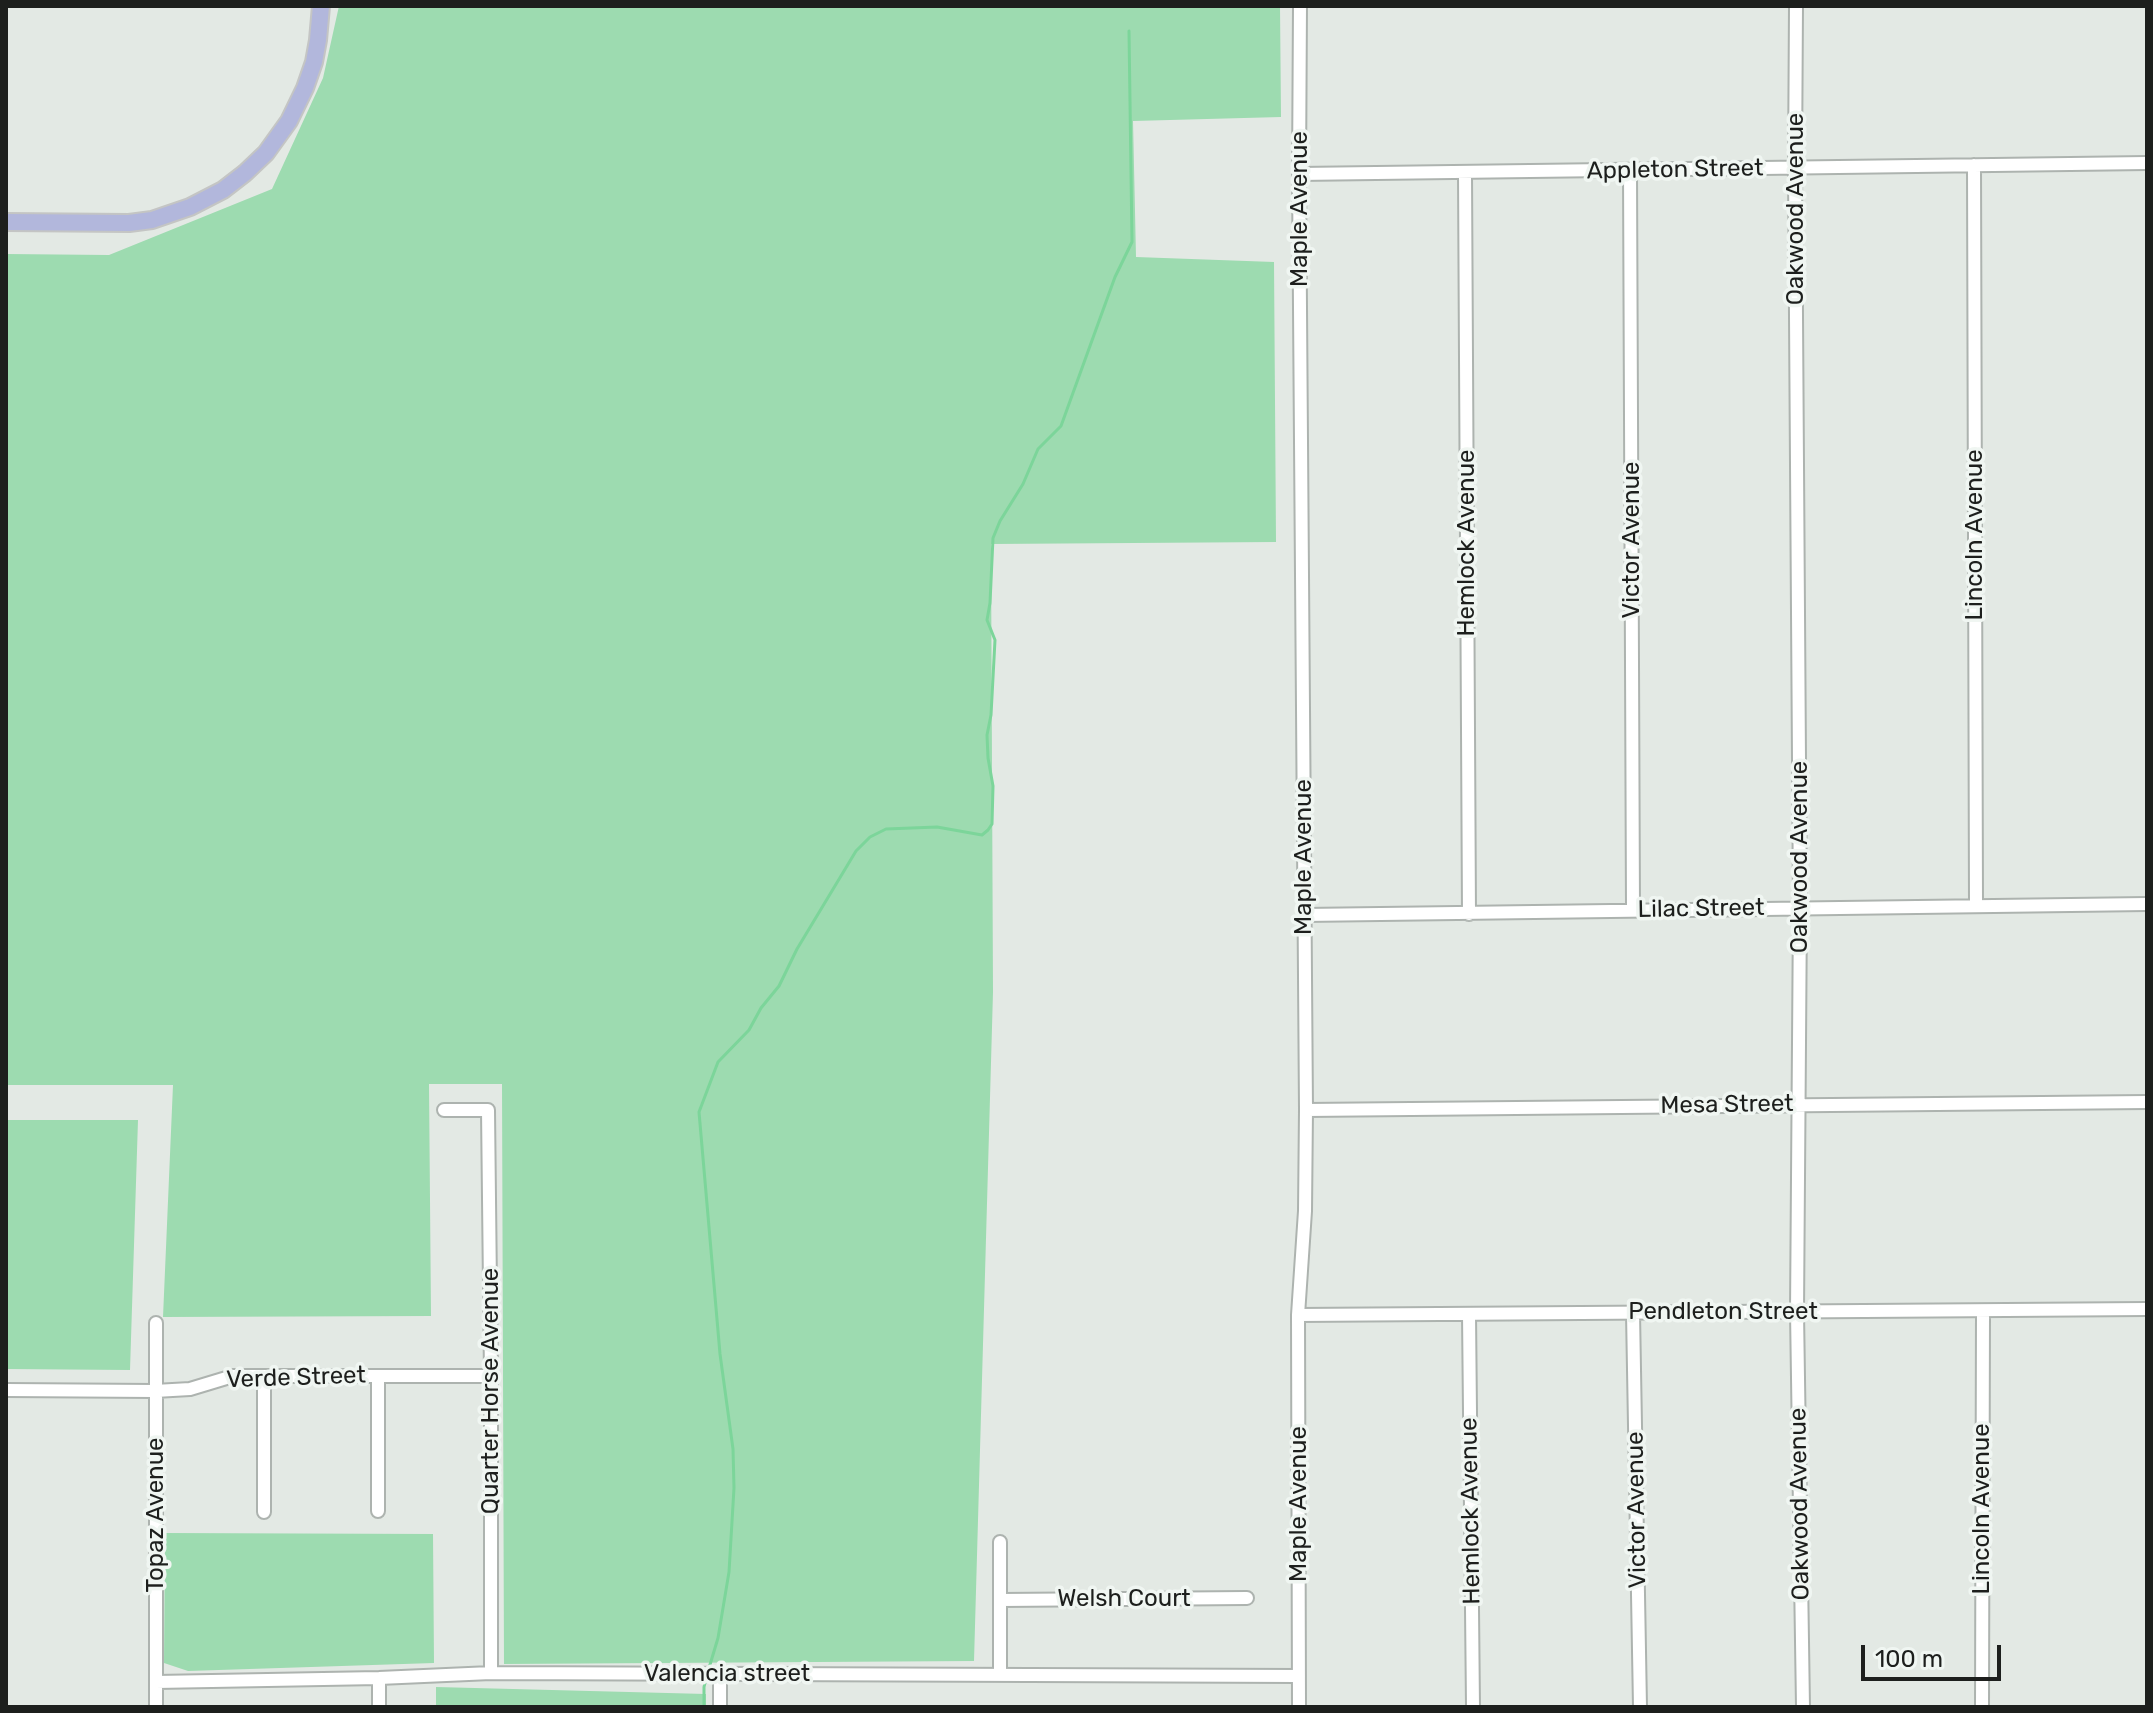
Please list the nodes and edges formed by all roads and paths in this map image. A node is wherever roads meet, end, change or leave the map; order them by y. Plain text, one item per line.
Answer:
1 (321, 6) edge
2 (1300, 6) edge
3 (1796, 6) edge
4 (2147, 163) edge
5 (1974, 165) junction
6 (1795, 168) junction
7 (1630, 171) junction
8 (1465, 173) junction
9 (1299, 174) junction
10 (6, 222) edge
11 (2147, 904) edge
12 (1976, 905) junction
13 (1800, 908) junction
14 (1633, 910) junction
15 (1469, 914) junction
16 (1304, 915) junction
17 (2147, 1102) edge
18 (1799, 1104) junction
19 (444, 1110) dead end
20 (1306, 1110) junction
21 (2147, 1309) edge
22 (1983, 1311) junction
23 (1797, 1312) junction
24 (1633, 1313) junction
25 (1469, 1314) junction
26 (1298, 1315) junction
27 (156, 1323) dead end
28 (378, 1376) junction
29 (491, 1376) junction
30 (264, 1377) junction
31 (6, 1390) edge
32 (155, 1391) junction
33 (378, 1511) dead end
34 (264, 1512) dead end
35 (1000, 1542) dead end
36 (1247, 1598) dead end
37 (1001, 1600) junction
38 (491, 1673) junction
39 (1000, 1674) junction
40 (720, 1675) junction
41 (1299, 1676) junction
42 (379, 1678) junction
43 (156, 1682) junction
44 (156, 1707) edge
45 (379, 1707) edge
46 (720, 1707) edge
47 (1299, 1707) edge
48 (1473, 1707) edge
49 (1640, 1707) edge
50 (1803, 1707) edge
51 (1982, 1707) edge

1 - 10 main road
2 - 9 street, Maple Avenue
3 - 6 street, Oakwood Avenue
4 - 5 street, Appleton Street
5 - 6 street, Appleton Street
5 - 12 street, Lincoln Avenue
6 - 7 street, Appleton Street
6 - 13 street, Oakwood Avenue
7 - 8 street, Appleton Street
7 - 14 street, Victor Avenue
8 - 9 street, Appleton Street
8 - 15 street, Hemlock Avenue
9 - 16 street, Maple Avenue
11 - 12 street, Lilac Street
12 - 13 street, Lilac Street
13 - 14 street, Lilac Street
13 - 18 street, Oakwood Avenue
14 - 15 street, Lilac Street
15 - 16 street, Lilac Street
16 - 20 street, Maple Avenue
17 - 18 street, Mesa Street
18 - 20 street, Mesa Street
18 - 23 street, Oakwood Avenue
19 - 29 street, Quarter Horse Avenue
20 - 26 street, Maple Avenue
21 - 22 street, Pendleton Street
22 - 23 street, Pendleton Street
22 - 51 street, Lincoln Avenue
23 - 24 street, Pendleton Street
23 - 50 street, Oakwood Avenue
24 - 25 street, Pendleton Street
24 - 49 street, Victor Avenue
25 - 26 street, Pendleton Street
25 - 48 street, Hemlock Avenue
26 - 41 street, Maple Avenue
27 - 32 street, Topaz Avenue
28 - 29 street, Verde Street
28 - 30 street, Verde Street
28 - 33 street
29 - 38 street, Quarter Horse Avenue
30 - 32 street, Verde Street
30 - 34 street
31 - 32 street, Verde Street
32 - 43 street, Topaz Avenue
35 - 37 street
36 - 37 street, Welsh Court
37 - 39 street
38 - 40 street, Valencia street
38 - 42 street, Valencia street
39 - 40 street, Valencia street
39 - 41 street, Valencia street
40 - 46 street
41 - 47 street, Maple Avenue
42 - 43 street, Valencia street
42 - 45 street
43 - 44 street, Topaz Avenue

